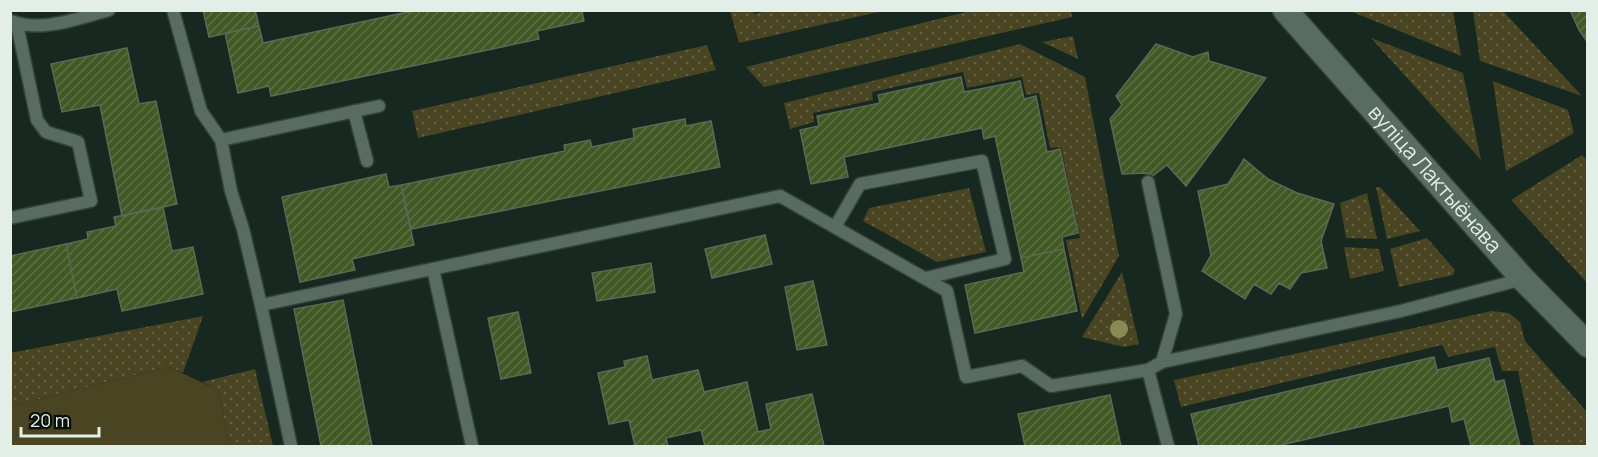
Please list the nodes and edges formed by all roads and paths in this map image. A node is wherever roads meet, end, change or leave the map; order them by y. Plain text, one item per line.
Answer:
1 (109, 10) edge
2 (173, 10) edge
3 (1285, 10) edge
4 (14, 22) edge
5 (379, 106) dead end
6 (354, 111) junction
7 (221, 140) junction
8 (367, 161) dead end
9 (1148, 183) dead end
10 (10, 218) edge
11 (835, 227) junction
12 (433, 269) junction
13 (926, 278) junction
14 (1523, 279) junction
15 (261, 305) junction
16 (1587, 345) edge
17 (1162, 362) junction
18 (1148, 370) junction
19 (291, 447) edge
20 (472, 447) edge
21 (1168, 447) edge

1 - 4 lane
2 - 7 lane
3 - 14 street, вуліца Лактыёнава
4 - 10 lane
5 - 6 lane
6 - 7 lane
6 - 8 lane
7 - 15 lane
9 - 17 lane
11 - 12 lane
11 - 13 lane
11 - 13 lane
12 - 15 lane
12 - 20 lane
13 - 18 lane
14 - 16 street, вуліца Лактыёнава
14 - 17 lane
15 - 19 lane
17 - 18 lane
18 - 21 lane

